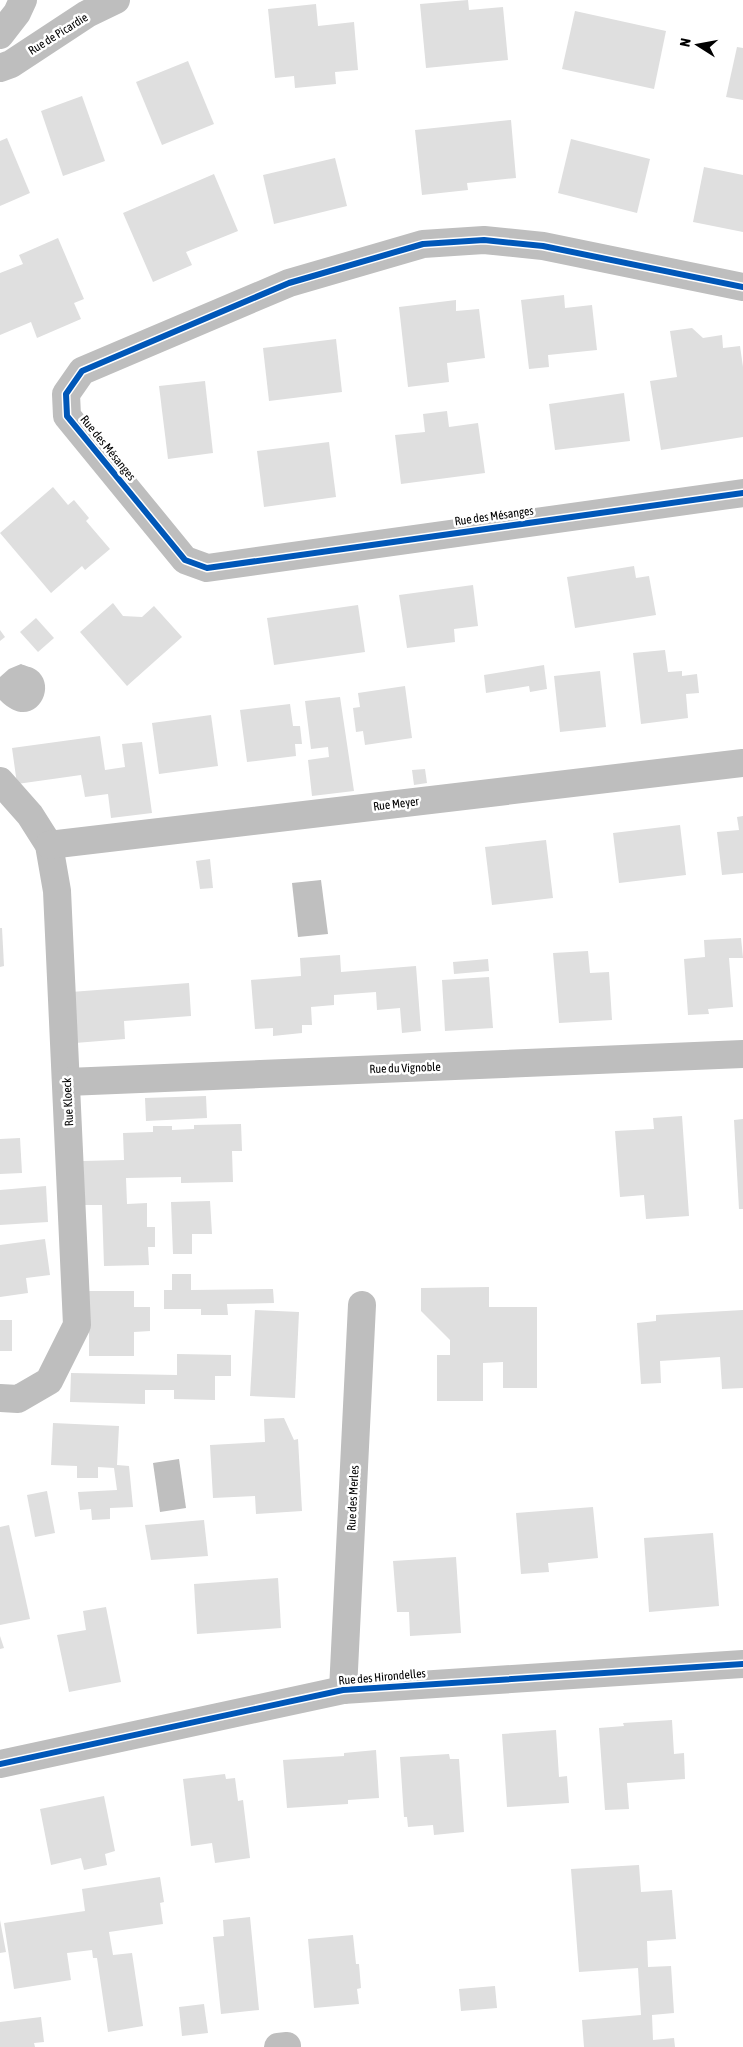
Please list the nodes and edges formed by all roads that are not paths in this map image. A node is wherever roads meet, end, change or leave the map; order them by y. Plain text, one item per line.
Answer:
1 (23, 0) edge
2 (116, 0) edge
3 (0, 35) edge
4 (0, 68) edge
5 (743, 287) edge
6 (743, 493) edge
7 (743, 763) edge
8 (0, 781) edge
9 (49, 845) junction
10 (743, 1054) edge
11 (67, 1082) junction
12 (362, 1305) dead end
13 (0, 1398) edge
14 (743, 1664) edge
15 (343, 1690) junction
16 (0, 1764) edge

1 - 3 street
2 - 4 street, Rue de Picardie
5 - 6 street, Rue des Mésanges
7 - 9 street, Rue Meyer
8 - 9 street, Rue Kloeck
9 - 11 street, Rue Kloeck
10 - 11 street, Rue du Vignoble
11 - 13 street, Rue Kloeck
12 - 15 street, Rue des Merles
14 - 15 street, Rue des Hirondelles
15 - 16 street, Rue des Hirondelles

